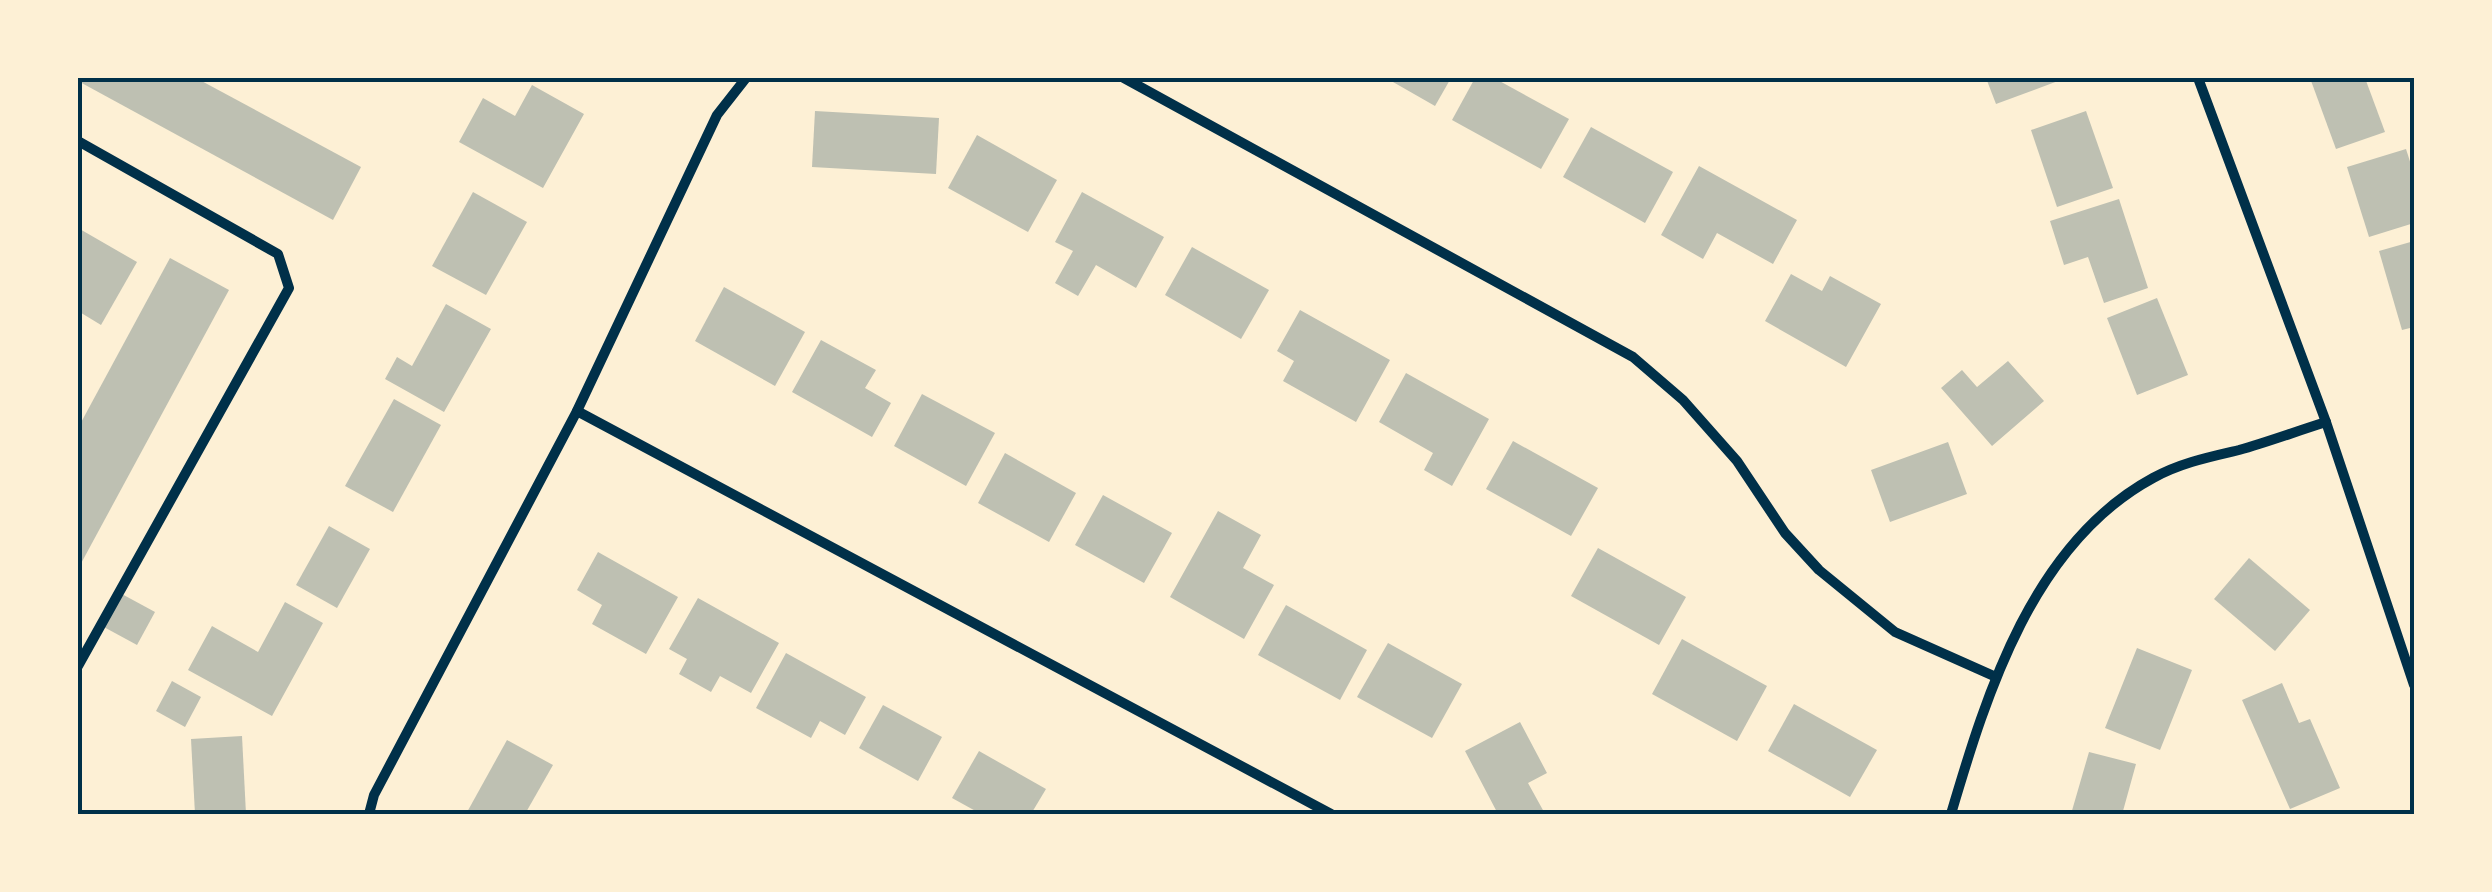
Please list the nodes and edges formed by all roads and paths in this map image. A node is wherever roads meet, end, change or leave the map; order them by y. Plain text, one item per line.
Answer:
1 (746, 78) edge
2 (1124, 78) edge
3 (2198, 78) edge
4 (78, 141) edge
5 (577, 411) junction
6 (2326, 422) junction
7 (78, 666) edge
8 (1996, 678) junction
9 (2414, 685) edge
10 (369, 814) edge
11 (1330, 814) edge
12 (1951, 814) edge

1 - 5 street
2 - 8 street
3 - 6 street
4 - 7 street
5 - 10 street
5 - 11 street
6 - 8 street
6 - 9 street
8 - 12 street

